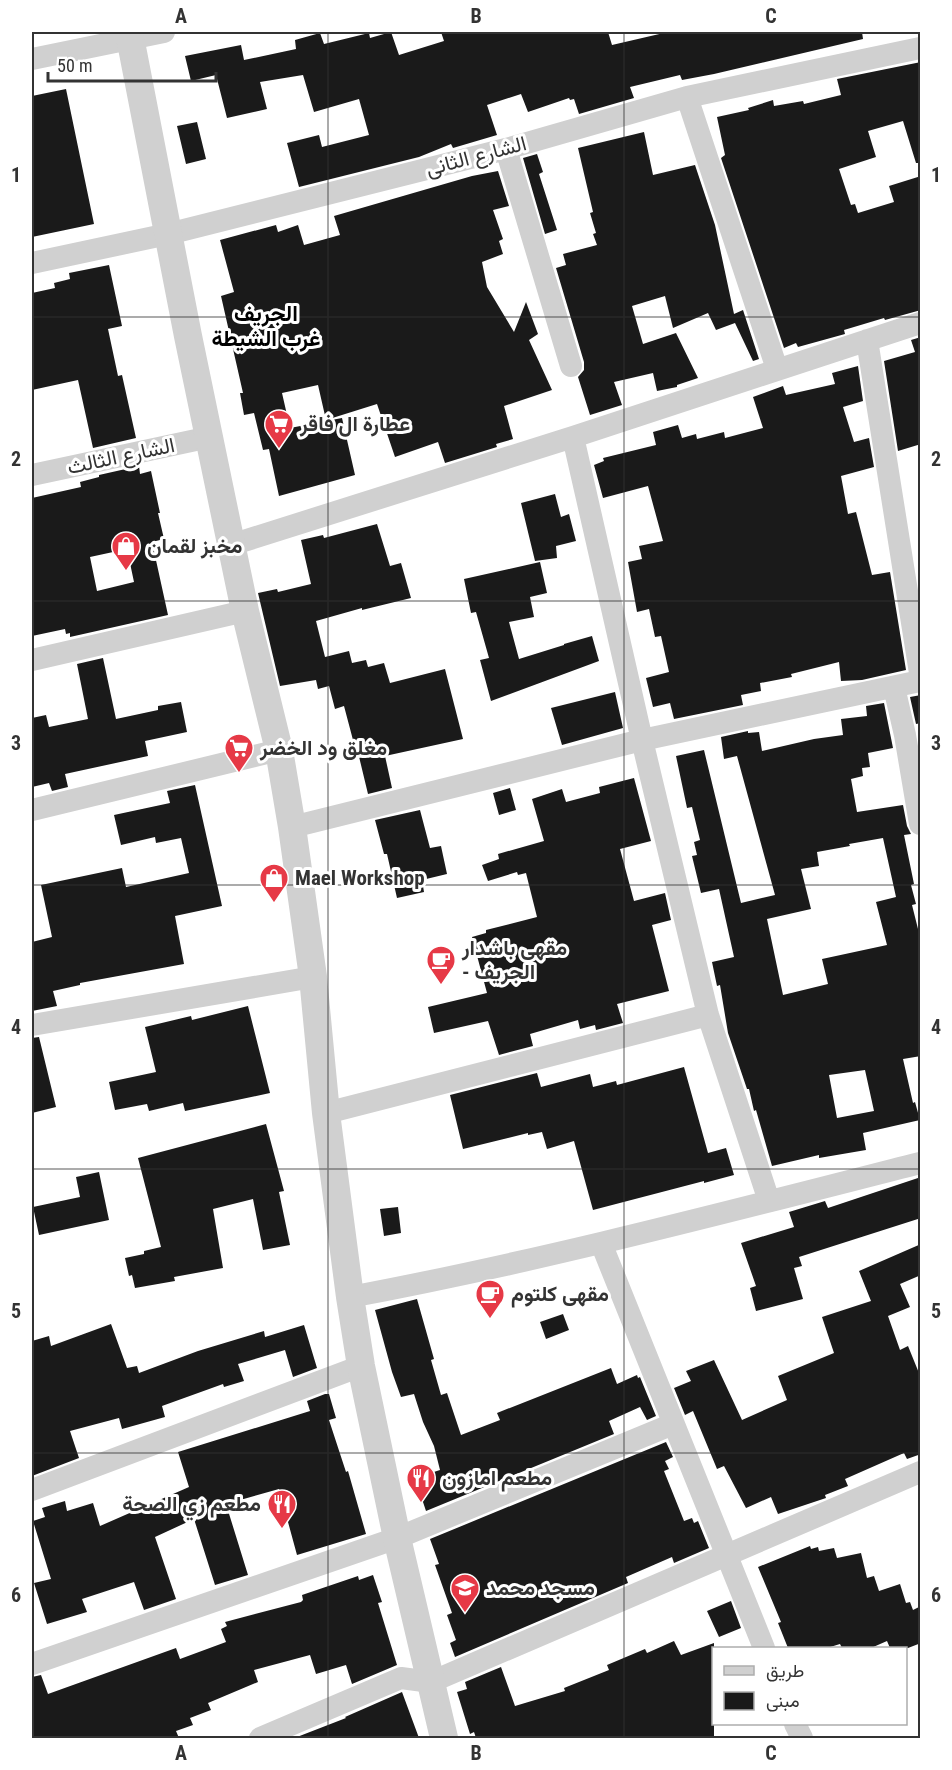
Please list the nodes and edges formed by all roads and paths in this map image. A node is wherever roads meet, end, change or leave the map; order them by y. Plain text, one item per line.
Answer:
1 (164, 32) edge
2 (130, 35) edge
3 (921, 48) edge
4 (32, 59) edge
5 (687, 97) junction
6 (506, 149) junction
7 (168, 234) junction
8 (32, 263) edge
9 (921, 323) edge
10 (867, 340) junction
11 (571, 366) dead end
12 (777, 369) junction
13 (210, 437) junction
14 (573, 437) junction
15 (32, 475) edge
16 (231, 545) junction
17 (244, 611) junction
18 (32, 660) edge
19 (921, 673) edge
20 (921, 681) edge
21 (894, 687) junction
22 (642, 740) junction
23 (279, 750) junction
24 (916, 771) edge
25 (32, 810) edge
26 (921, 824) edge
27 (292, 827) junction
28 (313, 977) junction
29 (708, 1015) junction
30 (32, 1025) edge
31 (326, 1113) junction
32 (921, 1163) edge
33 (769, 1201) junction
34 (601, 1243) junction
35 (350, 1297) junction
36 (361, 1366) junction
37 (673, 1424) junction
38 (921, 1472) edge
39 (32, 1490) edge
40 (397, 1538) junction
41 (727, 1556) junction
42 (764, 1647) edge
43 (32, 1664) edge
44 (431, 1682) junction
45 (260, 1738) edge
46 (444, 1738) edge

1 - 2 street
2 - 4 street
2 - 7 street
3 - 5 street, الشارع الثانى
5 - 6 street, الشارع الثانى
5 - 12 street
6 - 7 street, الشارع الثانى
6 - 11 street
7 - 8 street, الشارع الثانى
7 - 13 street
9 - 10 street
10 - 12 street
10 - 19 street
12 - 14 street
13 - 15 street, الشارع الثالث
13 - 16 street
14 - 16 street
14 - 22 street
16 - 17 street
17 - 18 street
17 - 23 street
20 - 21 street
21 - 22 street
21 - 24 street
22 - 27 street
22 - 29 street
23 - 25 street
23 - 27 street
24 - 26 street
27 - 28 street
28 - 30 street
28 - 31 street
29 - 31 street
29 - 33 street
31 - 35 street
32 - 33 street
33 - 34 street
34 - 35 street
34 - 37 street
35 - 36 street
36 - 39 street
36 - 40 street
37 - 40 street
37 - 41 street
38 - 41 street
40 - 43 street
40 - 44 street
41 - 42 street
41 - 44 street
44 - 45 street
44 - 46 street

